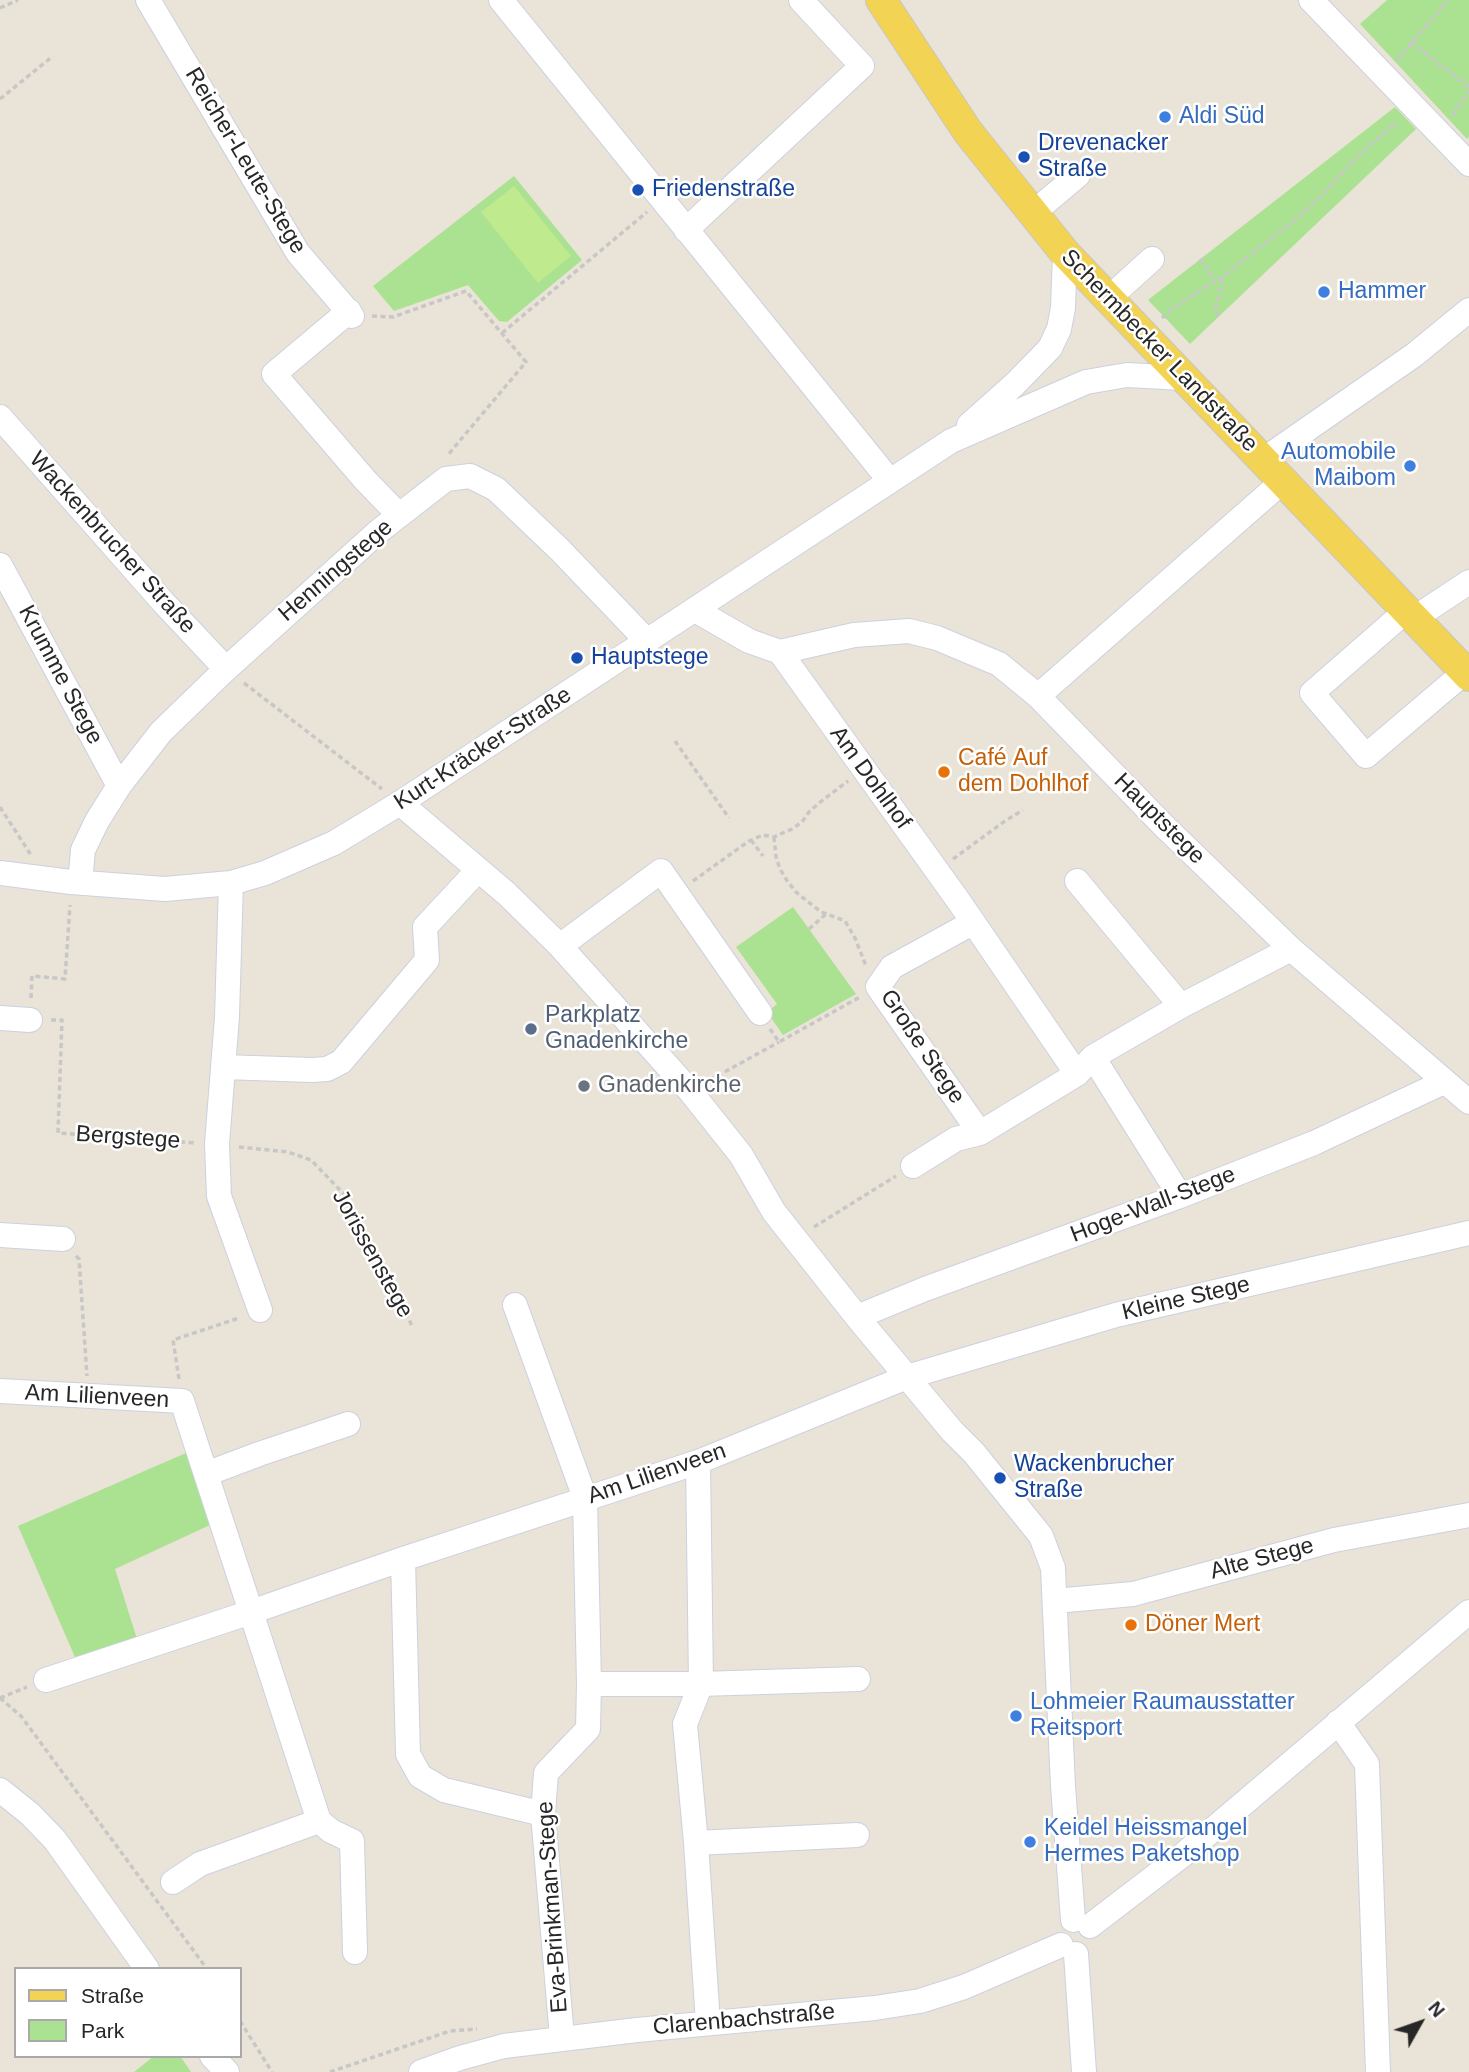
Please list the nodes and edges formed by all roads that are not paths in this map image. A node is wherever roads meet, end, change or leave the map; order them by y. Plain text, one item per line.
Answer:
1 (148, 0) edge
2 (502, 0) edge
3 (801, 0) edge
4 (881, 0) edge
5 (1311, 0) edge
6 (1469, 164) edge
7 (1078, 174) dead end
8 (1033, 213) junction
9 (686, 230) junction
10 (1065, 253) junction
11 (1152, 259) dead end
12 (1108, 299) junction
13 (1469, 310) edge
14 (1183, 378) junction
15 (0, 417) edge
16 (951, 441) junction
17 (1273, 470) junction
18 (890, 481) junction
19 (399, 515) junction
20 (0, 565) edge
21 (1469, 582) edge
22 (695, 610) junction
23 (1409, 615) junction
24 (648, 642) junction
25 (780, 652) junction
26 (226, 668) junction
27 (1467, 674) edge
28 (1038, 696) junction
29 (119, 786) junction
30 (400, 803) junction
31 (478, 870) junction
32 (0, 873) edge
33 (66, 881) junction
34 (1077, 881) dead end
35 (231, 883) junction
36 (966, 913) junction
37 (560, 946) junction
38 (1292, 949) junction
39 (1181, 1006) junction
40 (760, 1013) road end
41 (0, 1018) edge
42 (30, 1020) road end
43 (1085, 1065) junction
44 (223, 1067) junction
45 (1444, 1082) junction
46 (1469, 1102) edge
47 (980, 1133) junction
48 (913, 1166) road end
49 (1180, 1196) junction
50 (1469, 1233) edge
51 (0, 1235) edge
52 (63, 1239) road end
53 (514, 1305) dead end
54 (260, 1310) road end
55 (857, 1317) junction
56 (907, 1377) junction
57 (0, 1391) edge
58 (348, 1424) dead end
59 (698, 1462) junction
60 (206, 1474) junction
61 (585, 1498) junction
62 (1469, 1515) edge
63 (403, 1559) junction
64 (1055, 1601) junction
65 (251, 1612) junction
66 (1469, 1612) edge
67 (858, 1679) dead end
68 (46, 1680) road end
69 (589, 1684) junction
70 (701, 1684) junction
71 (1338, 1722) junction
72 (0, 1790) edge
73 (543, 1814) junction
74 (319, 1821) junction
75 (858, 1835) dead end
76 (696, 1843) junction
77 (173, 1882) dead end
78 (1081, 1923) junction
79 (1069, 1949) junction
80 (355, 1952) dead end
81 (146, 1967) edge
82 (708, 2024) junction
83 (562, 2038) junction
84 (214, 2058) edge
85 (227, 2072) edge
86 (421, 2072) edge
87 (1084, 2072) edge
88 (1378, 2072) edge

1 - 19 street, Reicher-Leute-Stege
2 - 9 street
3 - 9 street
4 - 8 main road, Schermbecker Landstraße
5 - 6 street
7 - 8 street
8 - 10 main road, Schermbecker Landstraße
9 - 18 street
10 - 12 main road, Schermbecker Landstraße
10 - 16 street, Kurt-Kräcker-Straße
11 - 12 street
12 - 14 main road, Schermbecker Landstraße
13 - 17 street
14 - 16 street, Kurt-Kräcker-Straße
14 - 17 main road, Schermbecker Landstraße
15 - 26 street, Wackenbrucher Straße
16 - 18 street, Kurt-Kräcker-Straße
17 - 23 main road, Schermbecker Landstraße
17 - 28 street
18 - 22 street, Kurt-Kräcker-Straße
19 - 24 street, Henningstege
19 - 26 street, Henningstege
20 - 29 street, Krumme Stege
21 - 23 street
22 - 24 street, Kurt-Kräcker-Straße
22 - 25 street
23 - 27 main road, Schermbecker Landstraße
23 - 27 street
24 - 30 street, Kurt-Kräcker-Straße
25 - 28 street, Hauptstege
25 - 36 street, Am Dohlhof
26 - 29 street, Henningstege
28 - 38 street, Hauptstege
29 - 33 street, Henningstege
30 - 31 street
30 - 35 street, Kurt-Kräcker-Straße
31 - 37 street
31 - 44 street
32 - 33 street, Kurt-Kräcker-Straße
33 - 35 street, Kurt-Kräcker-Straße
34 - 39 street
35 - 44 street
36 - 43 street
36 - 47 street, Große Stege
37 - 40 street
37 - 55 street
38 - 39 street, Große Stege
38 - 45 street, Hauptstege
39 - 43 street, Große Stege
41 - 42 street
43 - 47 street, Große Stege
43 - 49 street
44 - 54 street
45 - 46 street, Hauptstege
45 - 49 street, Hoge-Wall-Stege
47 - 48 street, Große Stege
49 - 55 street, Hoge-Wall-Stege
50 - 56 street, Kleine Stege
51 - 52 street
53 - 61 street, Eva-Brinkman-Stege
55 - 56 street
56 - 59 street, Am Lilienveen
56 - 64 street
57 - 60 street, Am Lilienveen
58 - 60 street
59 - 61 street, Am Lilienveen
59 - 70 street
60 - 65 street, Am Lilienveen
61 - 63 street, Am Lilienveen
61 - 69 street, Eva-Brinkman-Stege
62 - 64 street, Alte Stege
63 - 65 street, Am Lilienveen
63 - 73 street
64 - 78 street
65 - 68 street
65 - 74 street, Am Lilienveen
66 - 71 street
67 - 70 street
69 - 70 street
69 - 73 street, Eva-Brinkman-Stege
70 - 76 street
71 - 78 street
71 - 88 street
72 - 81 street
73 - 83 street, Eva-Brinkman-Stege
74 - 77 street
74 - 80 street
75 - 76 street
76 - 82 street
78 - 79 street
79 - 82 street, Clarenbachstraße
79 - 87 street
82 - 83 street, Clarenbachstraße
83 - 86 street, Clarenbachstraße
84 - 85 street

